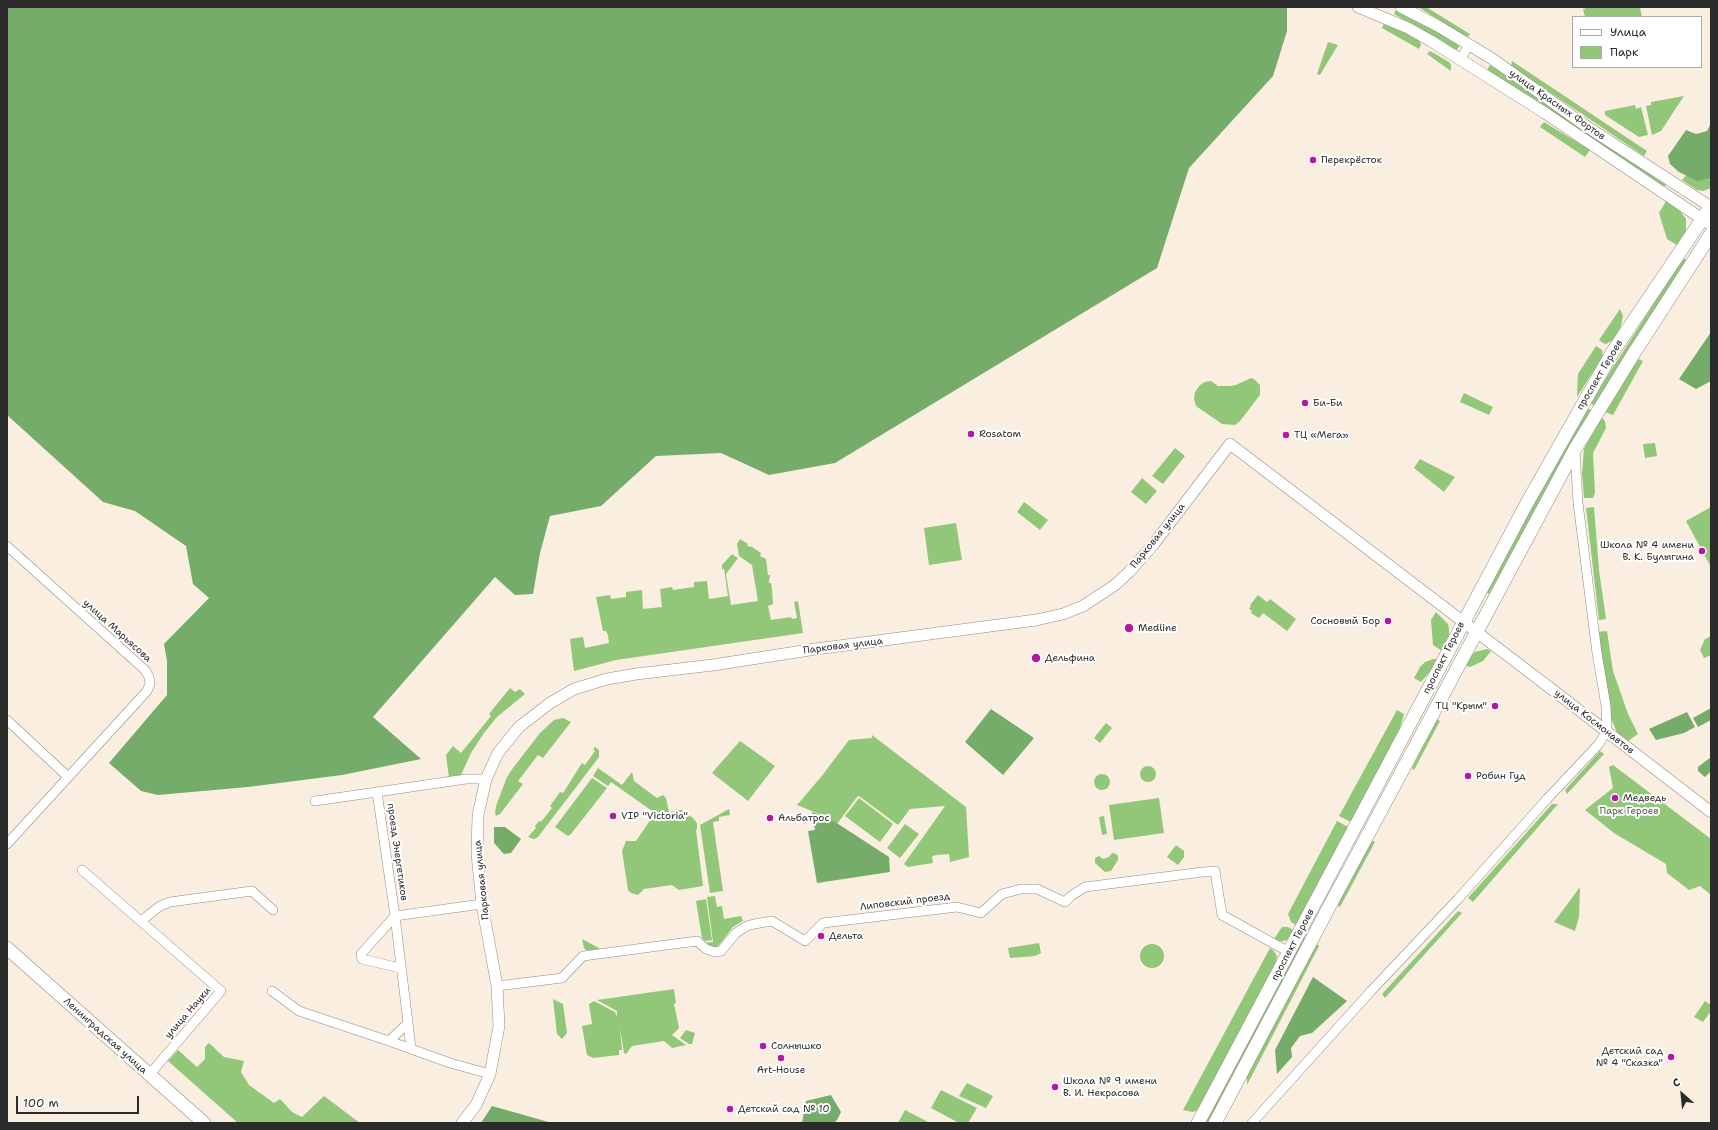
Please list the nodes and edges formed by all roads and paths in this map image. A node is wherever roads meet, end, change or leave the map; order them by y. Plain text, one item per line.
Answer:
1 (1358, 7) edge
2 (1401, 7) edge
3 (1469, 46) junction
4 (1460, 60) junction
5 (1711, 206) edge
6 (1707, 222) edge
7 (1711, 234) edge
8 (1575, 449) junction
9 (7, 546) edge
10 (1463, 621) junction
11 (1477, 632) junction
12 (7, 720) edge
13 (1607, 731) junction
14 (67, 776) junction
15 (486, 778) junction
16 (377, 792) junction
17 (315, 801) dead end
18 (1711, 812) edge
19 (7, 844) edge
20 (82, 870) dead end
21 (482, 904) junction
22 (273, 910) dead end
23 (395, 916) junction
24 (141, 921) junction
25 (7, 948) edge
26 (1289, 952) junction
27 (400, 968) junction
28 (497, 986) junction
29 (272, 990) dead end
30 (408, 1023) junction
31 (389, 1041) junction
32 (411, 1049) junction
33 (490, 1074) junction
34 (150, 1075) junction
35 (204, 1123) edge
36 (462, 1123) edge
37 (1198, 1123) edge
38 (1215, 1123) edge
39 (1252, 1123) edge

1 - 4 street, улица Красных Фортов
2 - 3 street, улица Красных Фортов
3 - 4 street
3 - 5 street, улица Красных Фортов
4 - 6 street, улица Красных Фортов
5 - 6 main road, проспект Героев
6 - 10 main road, проспект Героев
7 - 8 main road, проспект Героев
8 - 11 main road, проспект Героев
8 - 13 street
9 - 14 street, улица Марьясова
10 - 11 street, улица Космонавтов
10 - 15 street, Парковая улица
10 - 26 main road, проспект Героев
11 - 13 street, улица Космонавтов
11 - 38 main road, проспект Героев
12 - 14 street
13 - 18 street, улица Космонавтов
13 - 39 street
14 - 19 street
15 - 16 street, проезд Энергетиков
15 - 21 street, Парковая улица
16 - 17 street, проезд Энергетиков
16 - 23 street, проезд Энергетиков
20 - 24 street, улица Науки
21 - 23 street, проезд Энергетиков
21 - 28 street, Парковая улица
22 - 24 street
23 - 27 street, проезд Энергетиков
23 - 27 street
24 - 34 street, улица Науки
25 - 34 main road, Ленинградская улица
26 - 28 street, Липовский проезд
26 - 37 main road, проспект Героев
27 - 30 street, проезд Энергетиков
28 - 33 street, Парковая улица
29 - 31 street
30 - 31 street
30 - 32 street, проезд Энергетиков
31 - 32 street
32 - 33 street
33 - 36 street, Парковая улица
34 - 35 main road, Ленинградская улица

